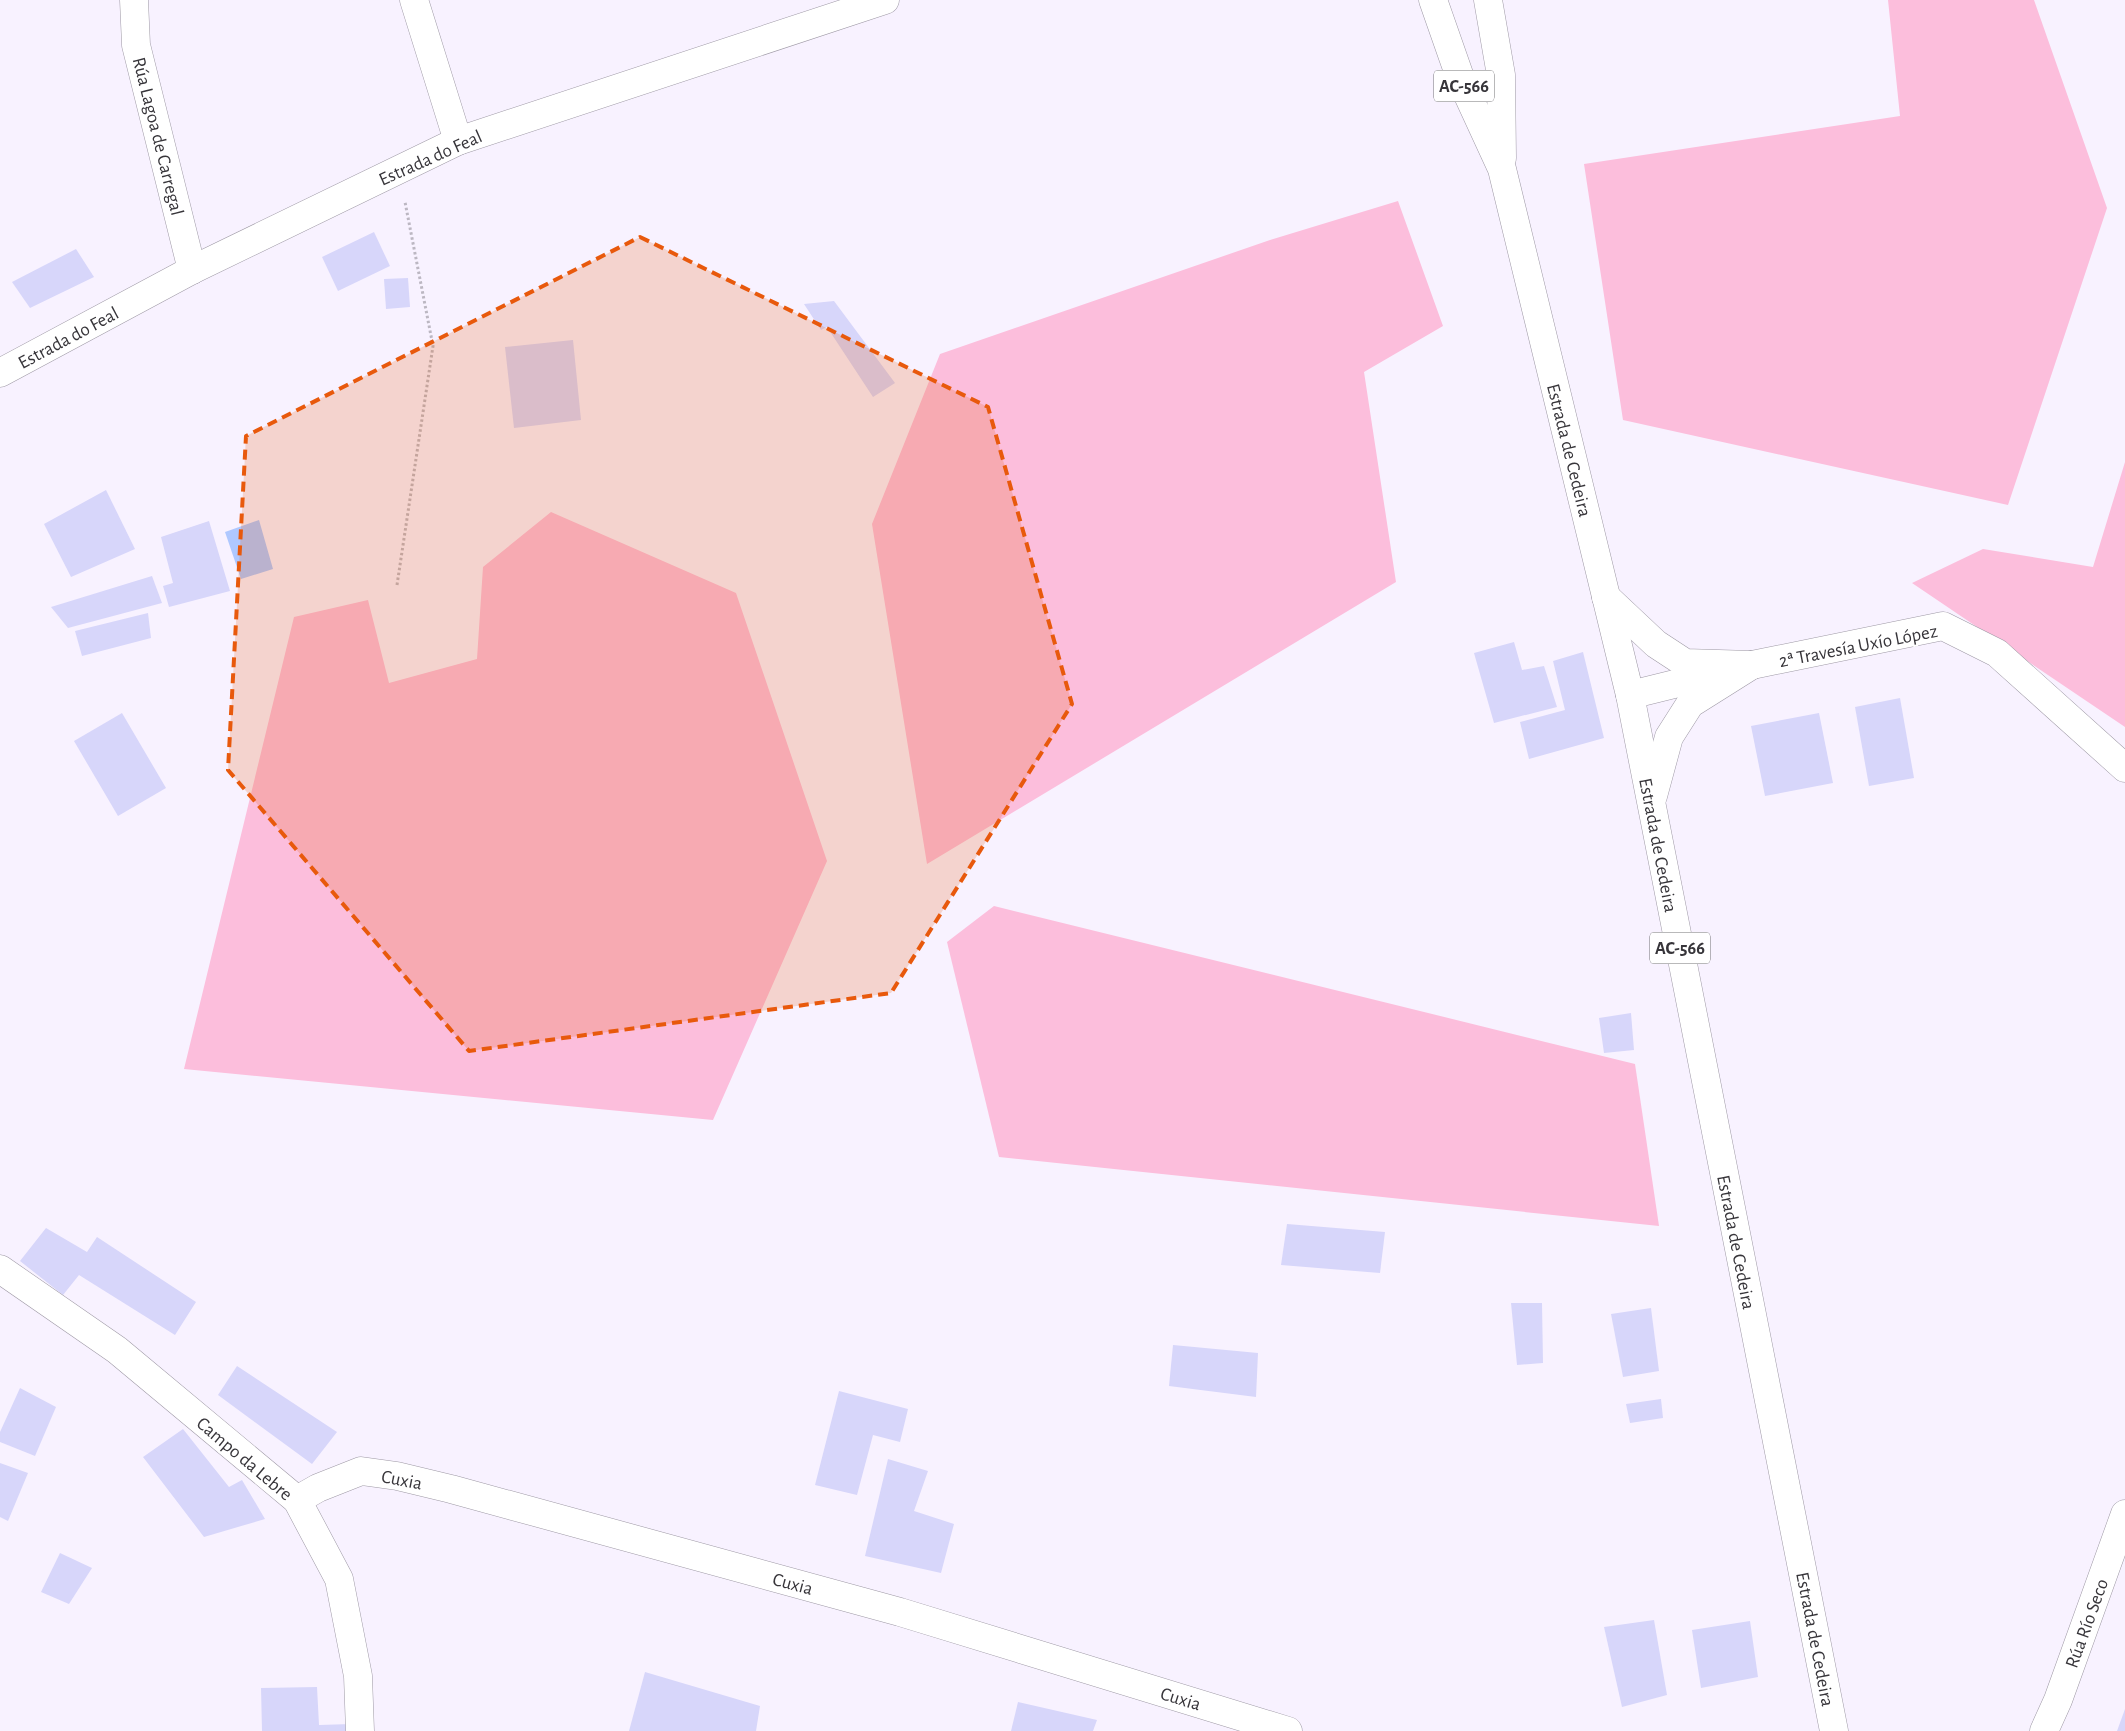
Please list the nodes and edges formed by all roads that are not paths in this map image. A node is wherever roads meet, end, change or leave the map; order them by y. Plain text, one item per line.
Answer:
1 (134, 0) edge
2 (414, 0) edge
3 (885, 0) edge
4 (1433, 0) edge
5 (1488, 0) edge
6 (458, 141) junction
7 (1502, 169) junction
8 (192, 270) junction
9 (0, 373) edge
10 (1606, 597) junction
11 (1752, 665) junction
12 (1630, 695) junction
13 (2125, 768) edge
14 (1651, 803) junction
15 (0, 1270) edge
16 (297, 1500) junction
17 (2125, 1514) edge
18 (360, 1731) edge
19 (1288, 1731) edge
20 (1834, 1731) edge
21 (2044, 1731) edge

1 - 8 main road, Rúa Lagoa de Carregal
2 - 6 main road
3 - 6 main road, Estrada do Feal
4 - 7 main road, Estrada de Cedeira / AC-566
5 - 7 main road, Estrada de Cedeira / AC-566
6 - 8 main road, Estrada do Feal
7 - 10 main road, Estrada de Cedeira / AC-566
8 - 9 main road, Estrada do Feal
10 - 11 main road
10 - 12 main road, Estrada de Cedeira / AC-566
11 - 12 main road
11 - 13 main road, 2ª Travesía Uxío López
11 - 14 main road
12 - 14 main road, Estrada de Cedeira / AC-566
14 - 20 main road, Estrada de Cedeira / AC-566
15 - 16 main road, Campo da Lebre
16 - 18 main road, Campo da Lebre
16 - 19 main road, Cuxia
17 - 21 main road, Rúa Río Seco

